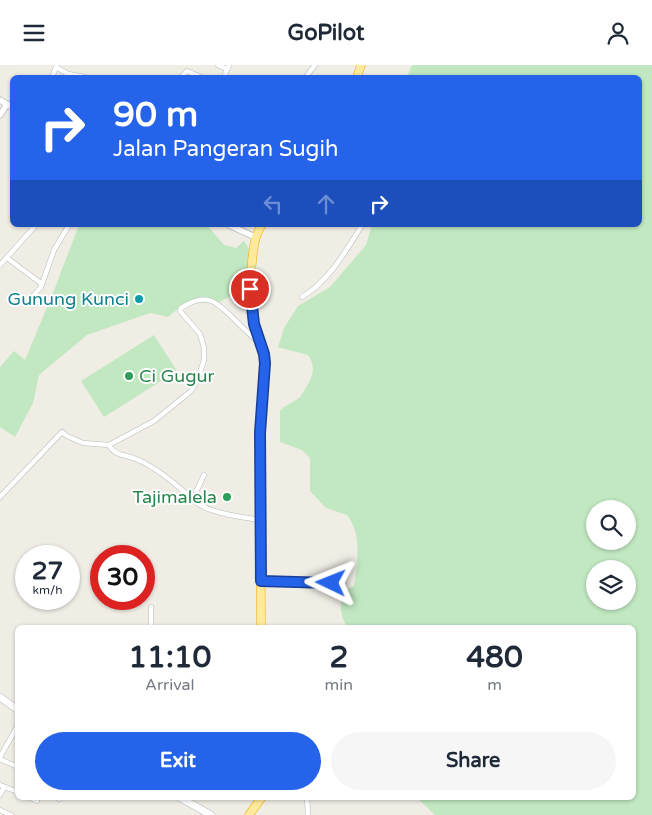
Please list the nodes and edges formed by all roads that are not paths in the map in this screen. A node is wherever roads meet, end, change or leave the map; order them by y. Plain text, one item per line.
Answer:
1 (218, 65) edge
2 (56, 66) edge
3 (228, 67) edge
4 (74, 75) edge
5 (183, 75) edge
6 (196, 75) edge
7 (0, 100) edge
8 (10, 106) edge
9 (0, 115) edge
10 (34, 227) edge
11 (68, 227) edge
12 (234, 227) edge
13 (261, 227) edge
14 (361, 227) edge
15 (254, 237) junction
16 (7, 258) junction
17 (0, 265) edge
18 (42, 284) junction
19 (302, 297) dead end
20 (32, 298) dead end
21 (261, 344) junction
22 (110, 445) junction
23 (204, 475) dead end
24 (0, 497) edge
25 (195, 501) junction
26 (260, 521) junction
27 (261, 581) junction
28 (331, 583) dead end
29 (151, 610) edge
30 (150, 625) edge
31 (261, 625) edge
32 (0, 697) edge
33 (15, 708) edge
34 (15, 731) edge
35 (11, 738) junction
36 (15, 740) edge
37 (0, 758) edge
38 (15, 766) edge
39 (2, 786) edge
40 (15, 792) edge
41 (0, 795) edge
42 (184, 800) edge
43 (260, 800) edge
44 (307, 800) edge
45 (0, 810) edge
46 (11, 815) edge
47 (211, 815) edge
48 (250, 815) edge
49 (308, 815) edge

1 - 3 street
2 - 4 street
5 - 6 street
7 - 8 street
8 - 9 street
10 - 16 street
11 - 18 street
12 - 15 street
13 - 15 highway
14 - 19 street
15 - 21 highway
16 - 17 street
16 - 18 street
18 - 20 street
21 - 22 street
21 - 26 highway
22 - 24 street
22 - 25 street
23 - 25 street
25 - 26 street
26 - 27 highway
27 - 28 street
27 - 31 highway
29 - 30 street
32 - 33 main road
34 - 35 street
35 - 36 street
35 - 37 street
37 - 38 street
39 - 40 street
39 - 41 street
42 - 47 main road
43 - 48 highway
44 - 49 street
45 - 46 street

